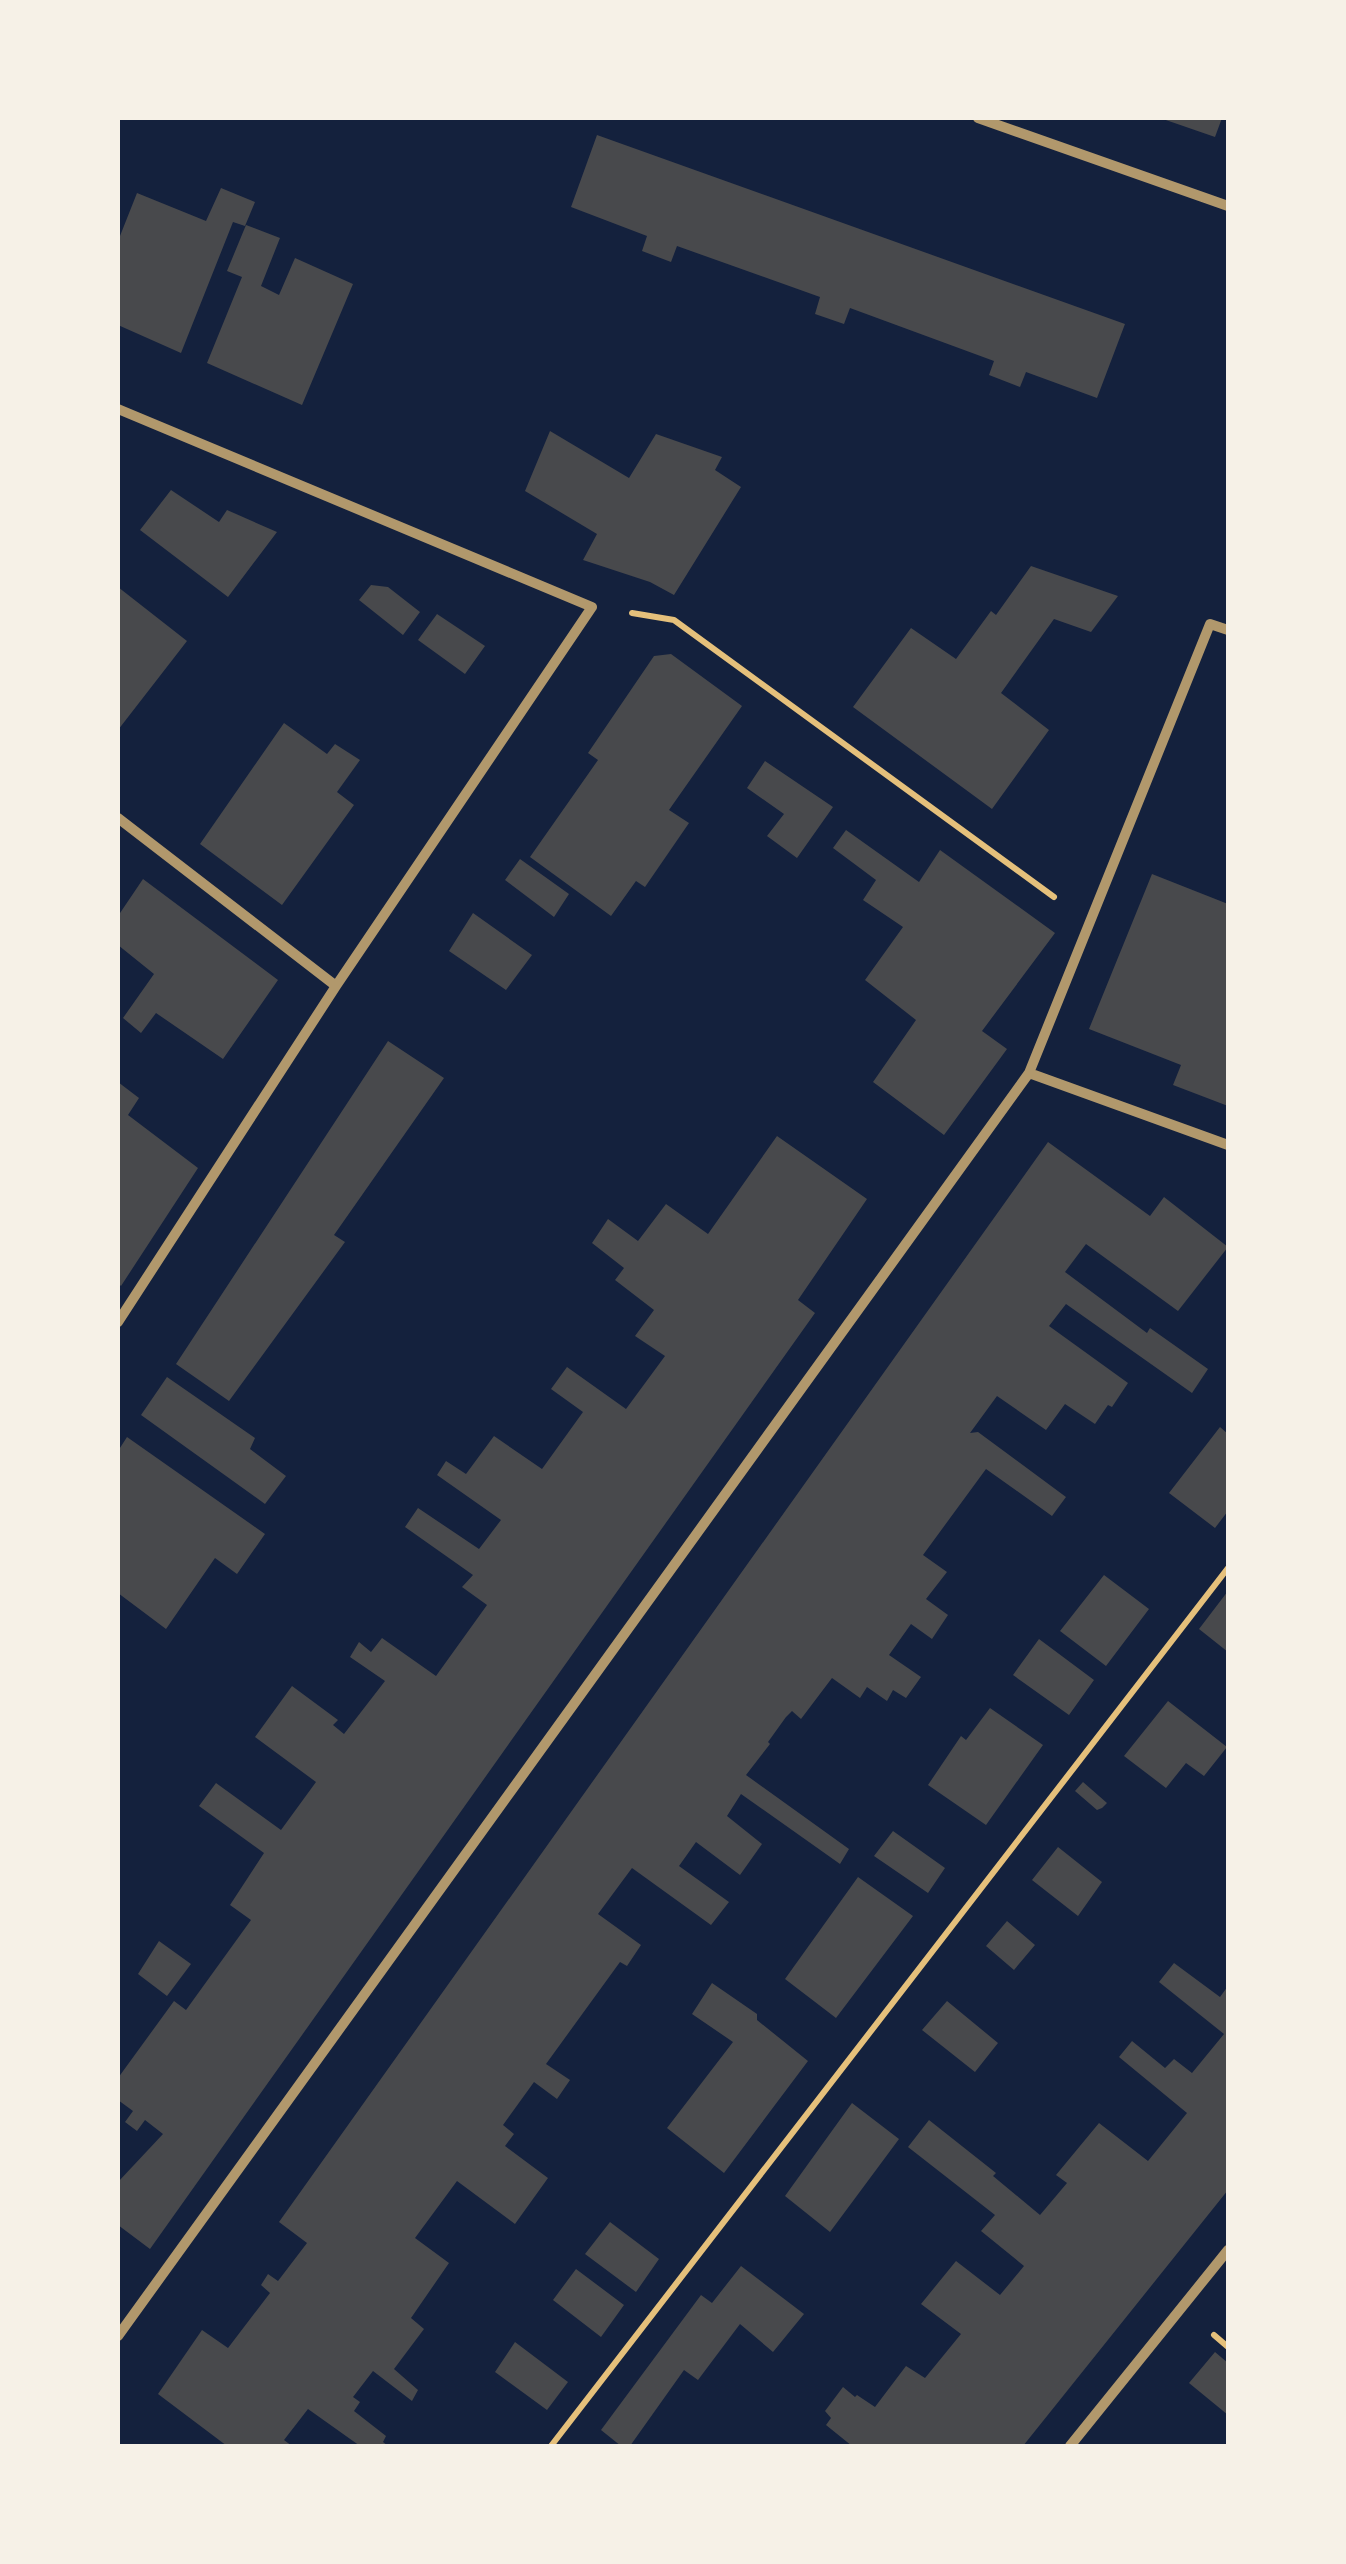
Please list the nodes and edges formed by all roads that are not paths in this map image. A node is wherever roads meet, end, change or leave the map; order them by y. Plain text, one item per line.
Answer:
1 (978, 118) edge
2 (1228, 206) edge
3 (118, 409) edge
4 (1228, 630) edge
5 (118, 818) edge
6 (336, 986) junction
7 (1029, 1073) junction
8 (1228, 1145) edge
9 (118, 1322) edge
10 (1228, 2250) edge
11 (118, 2336) edge
12 (1070, 2446) edge

1 - 2 street
3 - 6 street
4 - 7 street
5 - 6 street
6 - 9 street
7 - 8 street
7 - 11 street
10 - 12 street

